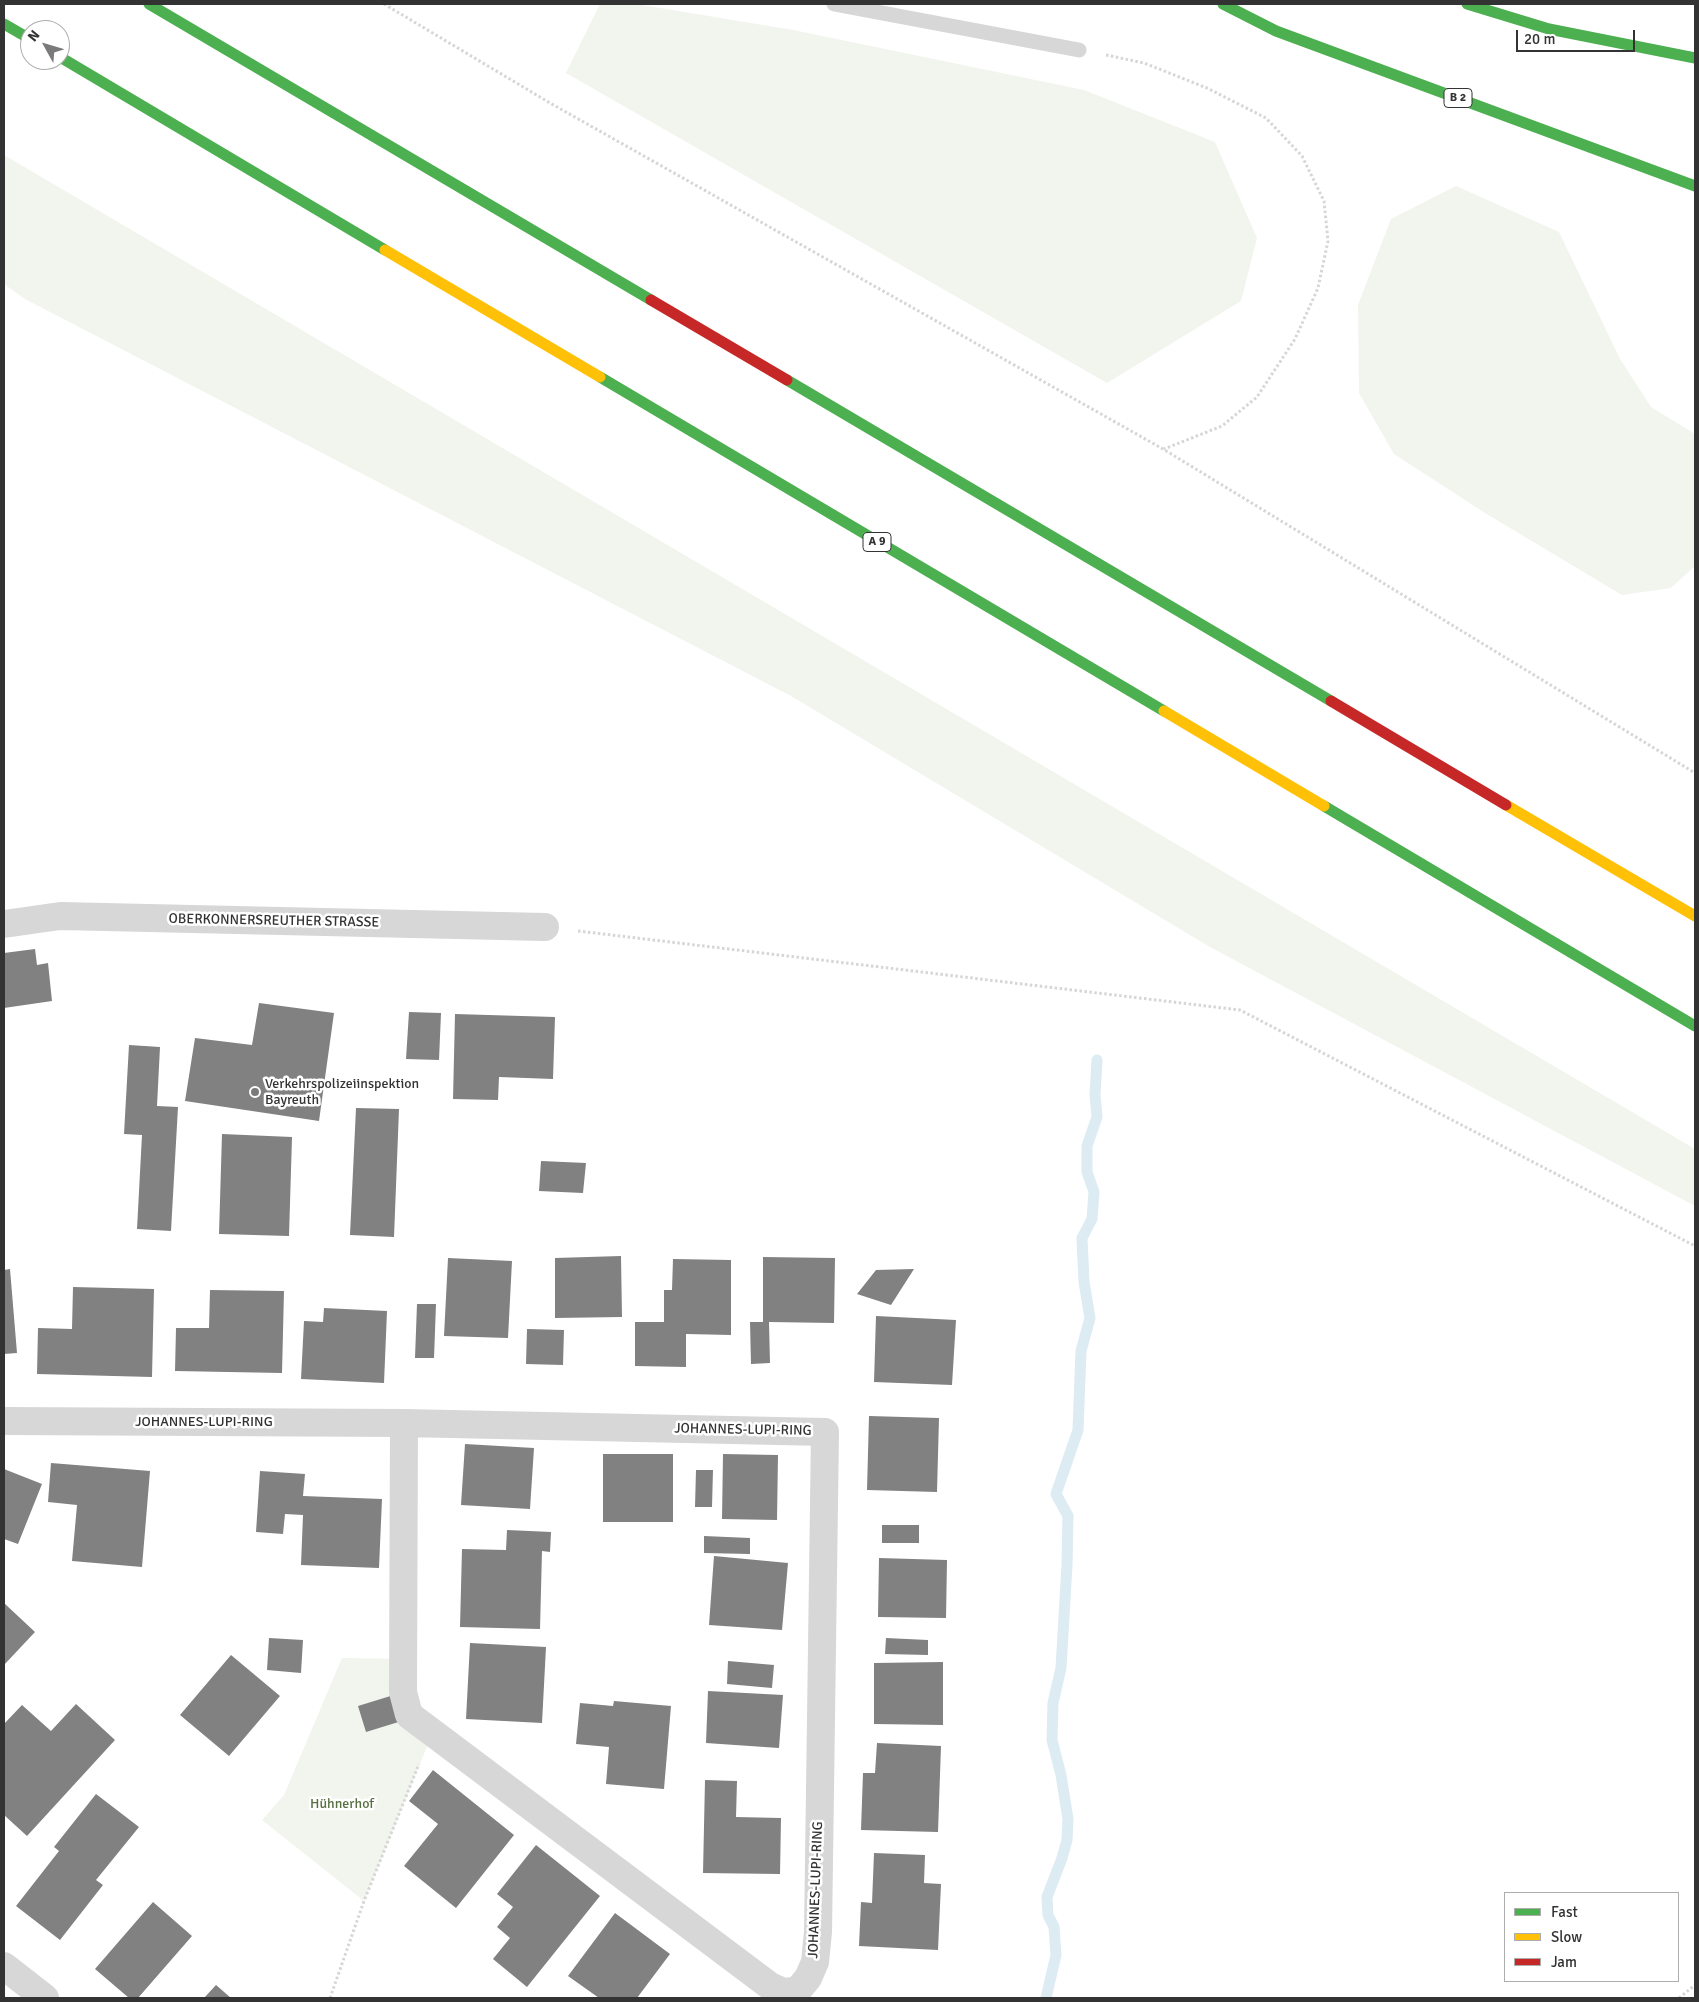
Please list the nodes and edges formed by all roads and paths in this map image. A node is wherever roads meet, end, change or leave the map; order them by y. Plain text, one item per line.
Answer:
1 (149, 4) edge
2 (384, 4) edge
3 (834, 4) edge
4 (1223, 4) edge
5 (1467, 4) edge
6 (4, 24) edge
7 (20, 33) edge
8 (1079, 50) joint
9 (1695, 58) edge
10 (70, 63) edge
11 (1695, 186) edge
12 (1163, 449) junction
13 (1695, 772) edge
14 (1695, 916) edge
15 (4, 924) edge
16 (545, 927) joint
17 (1695, 1026) edge
18 (1695, 1246) edge
19 (4, 1421) edge
20 (404, 1423) junction
21 (432, 1734) junction
22 (5, 1970) edge
23 (1695, 1985) edge
24 (45, 1998) edge
25 (330, 1998) edge
26 (1679, 1998) edge

1 - 14 main road
2 - 12 path
3 - 8 lane
4 - 11 main road, B 2
5 - 9 main road
6 - 7 main road
8 - 12 path
10 - 17 main road, A 9
12 - 13 path
15 - 16 street, OBERKONNERSREUTHER STRASSE
16 - 18 path
19 - 20 street, JOHANNES-LUPI-RING
20 - 21 street, JOHANNES-LUPI-RING
20 - 21 street, JOHANNES-LUPI-RING
21 - 25 path
22 - 24 street
23 - 26 path

